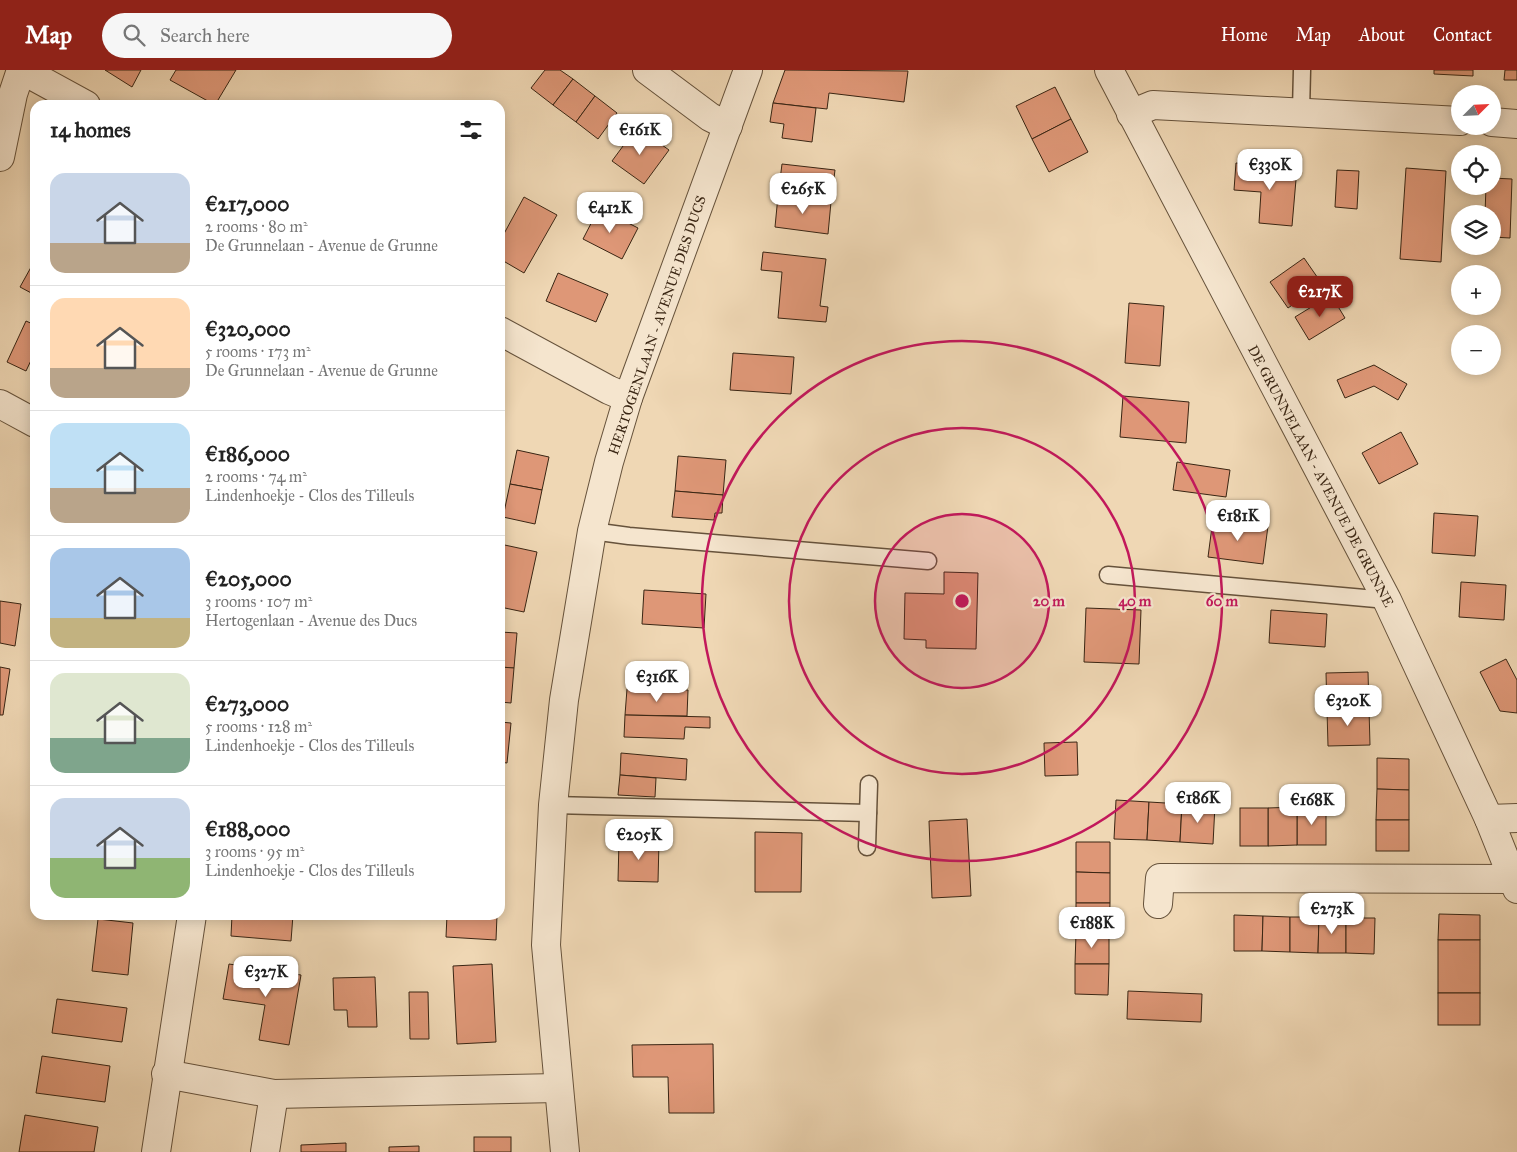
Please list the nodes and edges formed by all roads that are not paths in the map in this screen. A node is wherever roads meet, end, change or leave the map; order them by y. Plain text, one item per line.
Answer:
1 (22, 70) edge
2 (647, 70) edge
3 (748, 70) edge
4 (1108, 70) edge
5 (1302, 70) edge
6 (77, 100) edge
7 (1301, 112) junction
8 (1131, 114) junction
9 (1451, 120) edge
10 (1501, 123) edge
11 (1517, 124) edge
12 (728, 126) junction
13 (0, 157) edge
14 (505, 334) edge
15 (628, 398) junction
16 (0, 404) edge
17 (30, 420) edge
18 (592, 531) junction
19 (928, 561) dead end
20 (1108, 575) dead end
21 (1387, 600) junction
22 (869, 784) dead end
23 (553, 805) junction
24 (868, 813) junction
25 (1517, 818) edge
26 (1489, 819) junction
27 (867, 847) dead end
28 (1515, 884) edge
29 (1158, 904) dead end
30 (191, 920) edge
31 (166, 1074) junction
32 (558, 1088) junction
33 (274, 1094) junction
34 (156, 1152) edge
35 (265, 1152) edge
36 (564, 1152) edge

1 - 6 street
1 - 13 street
2 - 12 street
3 - 12 street, HERTOGENLAAN - AVENUE DES DUCS
4 - 8 street, DE GRUNNELAAN - AVENUE DE GRUNNE
5 - 7 lane
7 - 8 street
7 - 9 street
8 - 21 street, DE GRUNNELAAN - AVENUE DE GRUNNE
10 - 11 street
12 - 15 street, HERTOGENLAAN - AVENUE DES DUCS
14 - 15 street
15 - 18 street, HERTOGENLAAN - AVENUE DES DUCS
16 - 17 street
18 - 19 lane
18 - 23 street, HERTOGENLAAN - AVENUE DES DUCS
20 - 21 lane
21 - 26 street, DE GRUNNELAAN - AVENUE DE GRUNNE
22 - 24 lane
23 - 24 lane
23 - 32 street, HERTOGENLAAN - AVENUE DES DUCS
24 - 27 lane
25 - 26 street
26 - 28 street, DE GRUNNELAAN - AVENUE DE GRUNNE
28 - 29 street
30 - 31 street
31 - 33 street
31 - 34 street
32 - 33 street
32 - 36 street, HERTOGENLAAN - AVENUE DES DUCS
33 - 35 street

